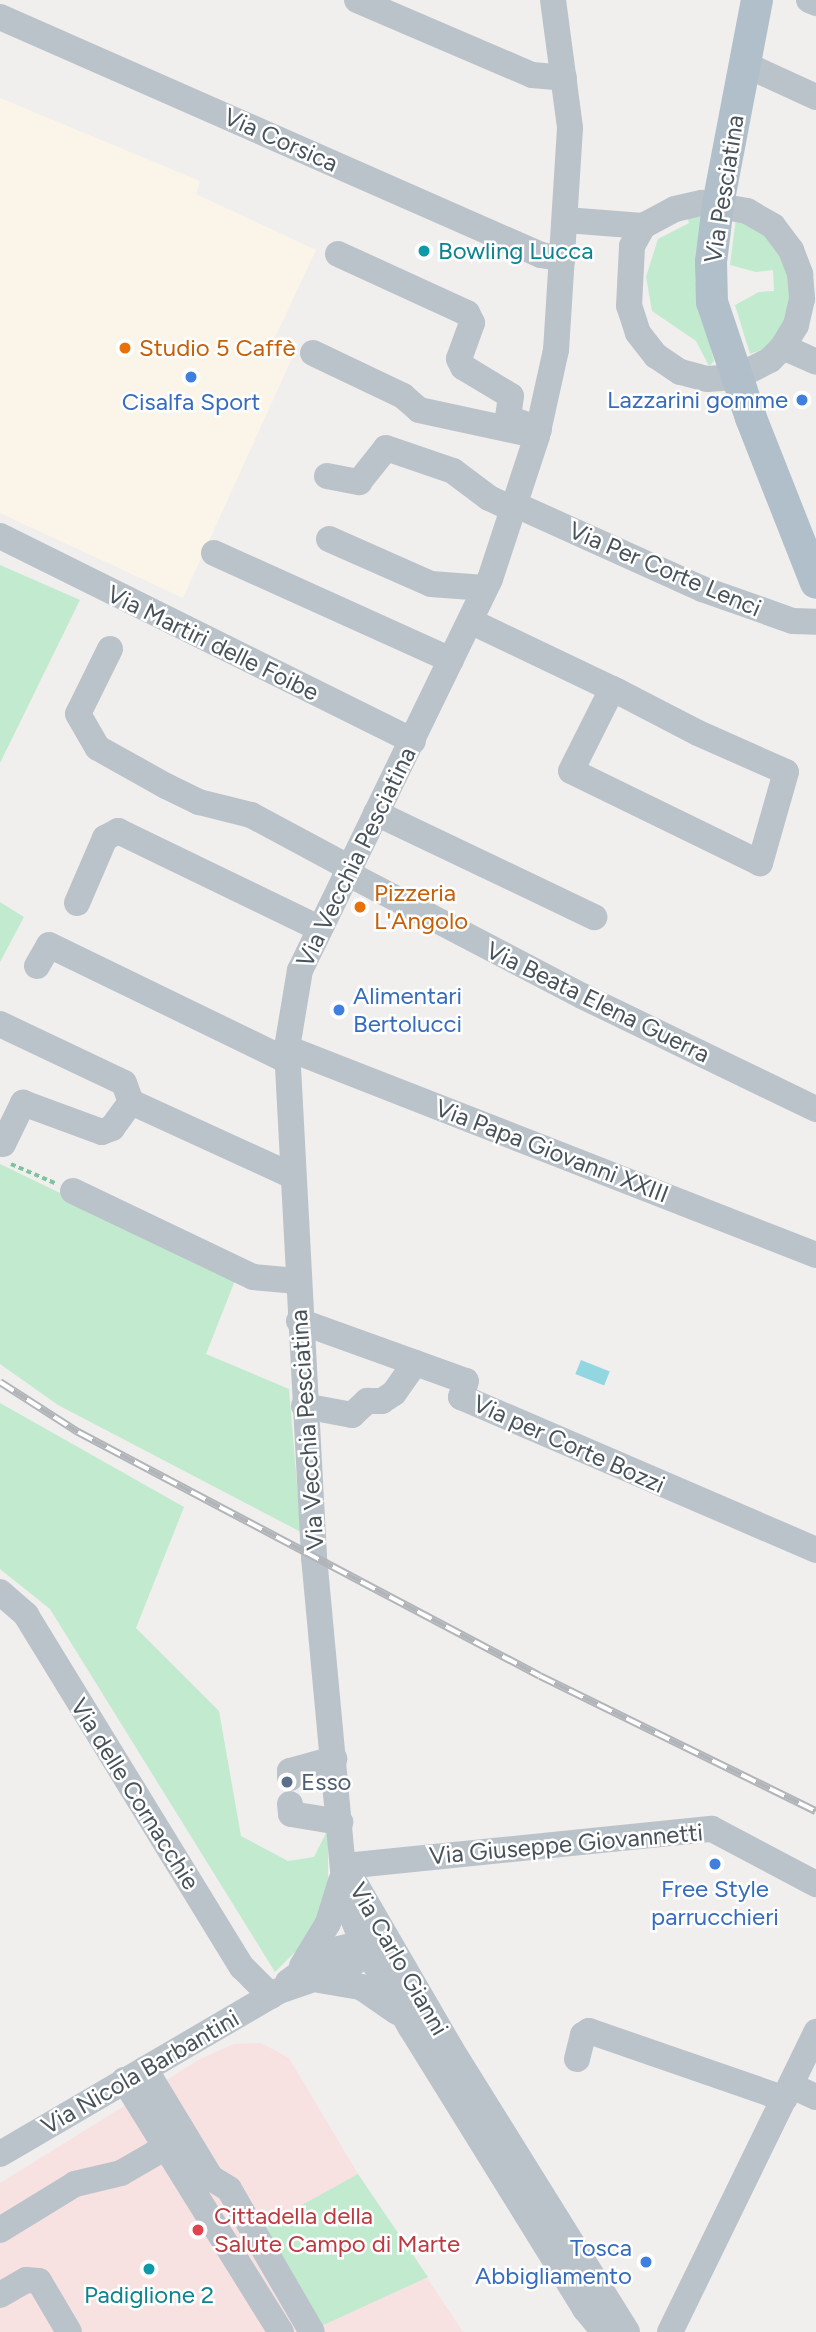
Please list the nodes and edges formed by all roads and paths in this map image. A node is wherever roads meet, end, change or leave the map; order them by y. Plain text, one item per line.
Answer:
1 (357, 0) edge
2 (553, 0) edge
3 (757, 0) edge
4 (809, 0) edge
5 (816, 3) edge
6 (0, 17) edge
7 (744, 64) junction
8 (564, 78) junction
9 (816, 97) edge
10 (718, 205) junction
11 (566, 220) junction
12 (643, 226) junction
13 (338, 254) dead end
14 (563, 260) junction
15 (783, 347) junction
16 (313, 353) dead end
17 (816, 362) edge
18 (736, 377) junction
19 (538, 432) junction
20 (327, 475) dead end
21 (516, 508) junction
22 (329, 539) dead end
23 (4, 541) edge
24 (214, 553) dead end
25 (816, 583) edge
26 (485, 588) junction
27 (470, 621) junction
28 (816, 622) edge
29 (110, 649) dead end
30 (451, 660) junction
31 (612, 689) junction
32 (413, 741) junction
33 (376, 813) junction
34 (347, 869) junction
35 (78, 903) dead end
36 (594, 917) dead end
37 (317, 927) junction
38 (37, 966) dead end
39 (0, 1024) edge
40 (288, 1054) junction
41 (131, 1102) junction
42 (816, 1109) edge
43 (5, 1153) joint
44 (293, 1177) junction
45 (73, 1191) joint
46 (816, 1255) edge
47 (297, 1282) junction
48 (299, 1321) junction
49 (415, 1363) junction
50 (304, 1405) junction
51 (816, 1550) edge
52 (0, 1592) edge
53 (334, 1759) junction
54 (340, 1822) junction
55 (345, 1866) junction
56 (816, 1884) edge
57 (372, 1945) junction
58 (291, 1985) junction
59 (411, 2028) junction
60 (816, 2032) edge
61 (577, 2059) dead end
62 (127, 2078) junction
63 (789, 2092) junction
64 (816, 2097) edge
65 (176, 2142) junction
66 (0, 2154) edge
67 (0, 2230) edge
68 (0, 2295) edge
69 (590, 2321) edge
70 (69, 2332) edge
71 (281, 2332) edge
72 (312, 2332) edge
73 (604, 2332) edge
74 (627, 2332) edge
75 (670, 2332) edge

1 - 8 street
2 - 8 street, Via Vecchia Pesciatina
3 - 7 main road, Via Pesciatina
4 - 5 street
6 - 14 street, Via Corsica
7 - 9 street
7 - 10 main road, Via Pesciatina
8 - 11 street, Via Vecchia Pesciatina
10 - 12 street
10 - 15 street
10 - 18 main road, Via Pesciatina
11 - 12 street
11 - 14 street, Via Vecchia Pesciatina
12 - 18 street
13 - 19 street
14 - 19 street, Via Vecchia Pesciatina
15 - 17 street
15 - 18 street
16 - 19 street
18 - 25 main road, Via Pesciatina
19 - 21 street, Via Vecchia Pesciatina
20 - 21 street, Via Per Corte Lenci
21 - 26 street, Via Vecchia Pesciatina
21 - 28 street, Via Per Corte Lenci
22 - 26 street
23 - 32 street, Via Martiri delle Foibe
24 - 30 street
26 - 27 street, Via Vecchia Pesciatina
27 - 30 street, Via Vecchia Pesciatina
27 - 31 street
29 - 34 street, Via Beata Elena Guerra
30 - 32 street, Via Vecchia Pesciatina
31 - 31 street
32 - 33 street, Via Vecchia Pesciatina
33 - 34 street, Via Vecchia Pesciatina
33 - 36 street
34 - 37 street, Via Vecchia Pesciatina
34 - 42 street, Via Beata Elena Guerra
35 - 37 street
37 - 40 street, Via Vecchia Pesciatina
38 - 40 street, Via Papa Giovanni XXIII
39 - 41 street
40 - 44 street, Via Vecchia Pesciatina
40 - 46 street, Via Papa Giovanni XXIII
41 - 43 street
41 - 44 street
43 - 45 path
44 - 47 street, Via Vecchia Pesciatina
45 - 47 street
47 - 48 street, Via Vecchia Pesciatina
48 - 49 street, Via per Corte Bozzi
48 - 50 street, Via Vecchia Pesciatina
49 - 50 street
49 - 51 street, Via per Corte Bozzi
50 - 53 street, Via Vecchia Pesciatina
52 - 58 street, Via delle Cornacchie
53 - 54 street, Via Vecchia Pesciatina
53 - 54 street
54 - 55 street, Via Vecchia Pesciatina
55 - 56 street, Via Giuseppe Giovannetti
55 - 57 street, Via Carlo Gianni
55 - 58 street, Via Nicola Barbantini
57 - 58 street, Via Nicola Barbantini
57 - 59 street, Via Carlo Gianni
57 - 74 street, Via Carlo Gianni
58 - 59 street
58 - 62 street, Via Nicola Barbantini
59 - 69 street, Via Carlo Gianni
60 - 63 street
61 - 63 street
62 - 65 street
62 - 66 street, Via Nicola Barbantini
63 - 64 street
63 - 75 street
65 - 67 street
65 - 71 street
65 - 72 street
68 - 70 street
69 - 73 street, Via Carlo Gianni

